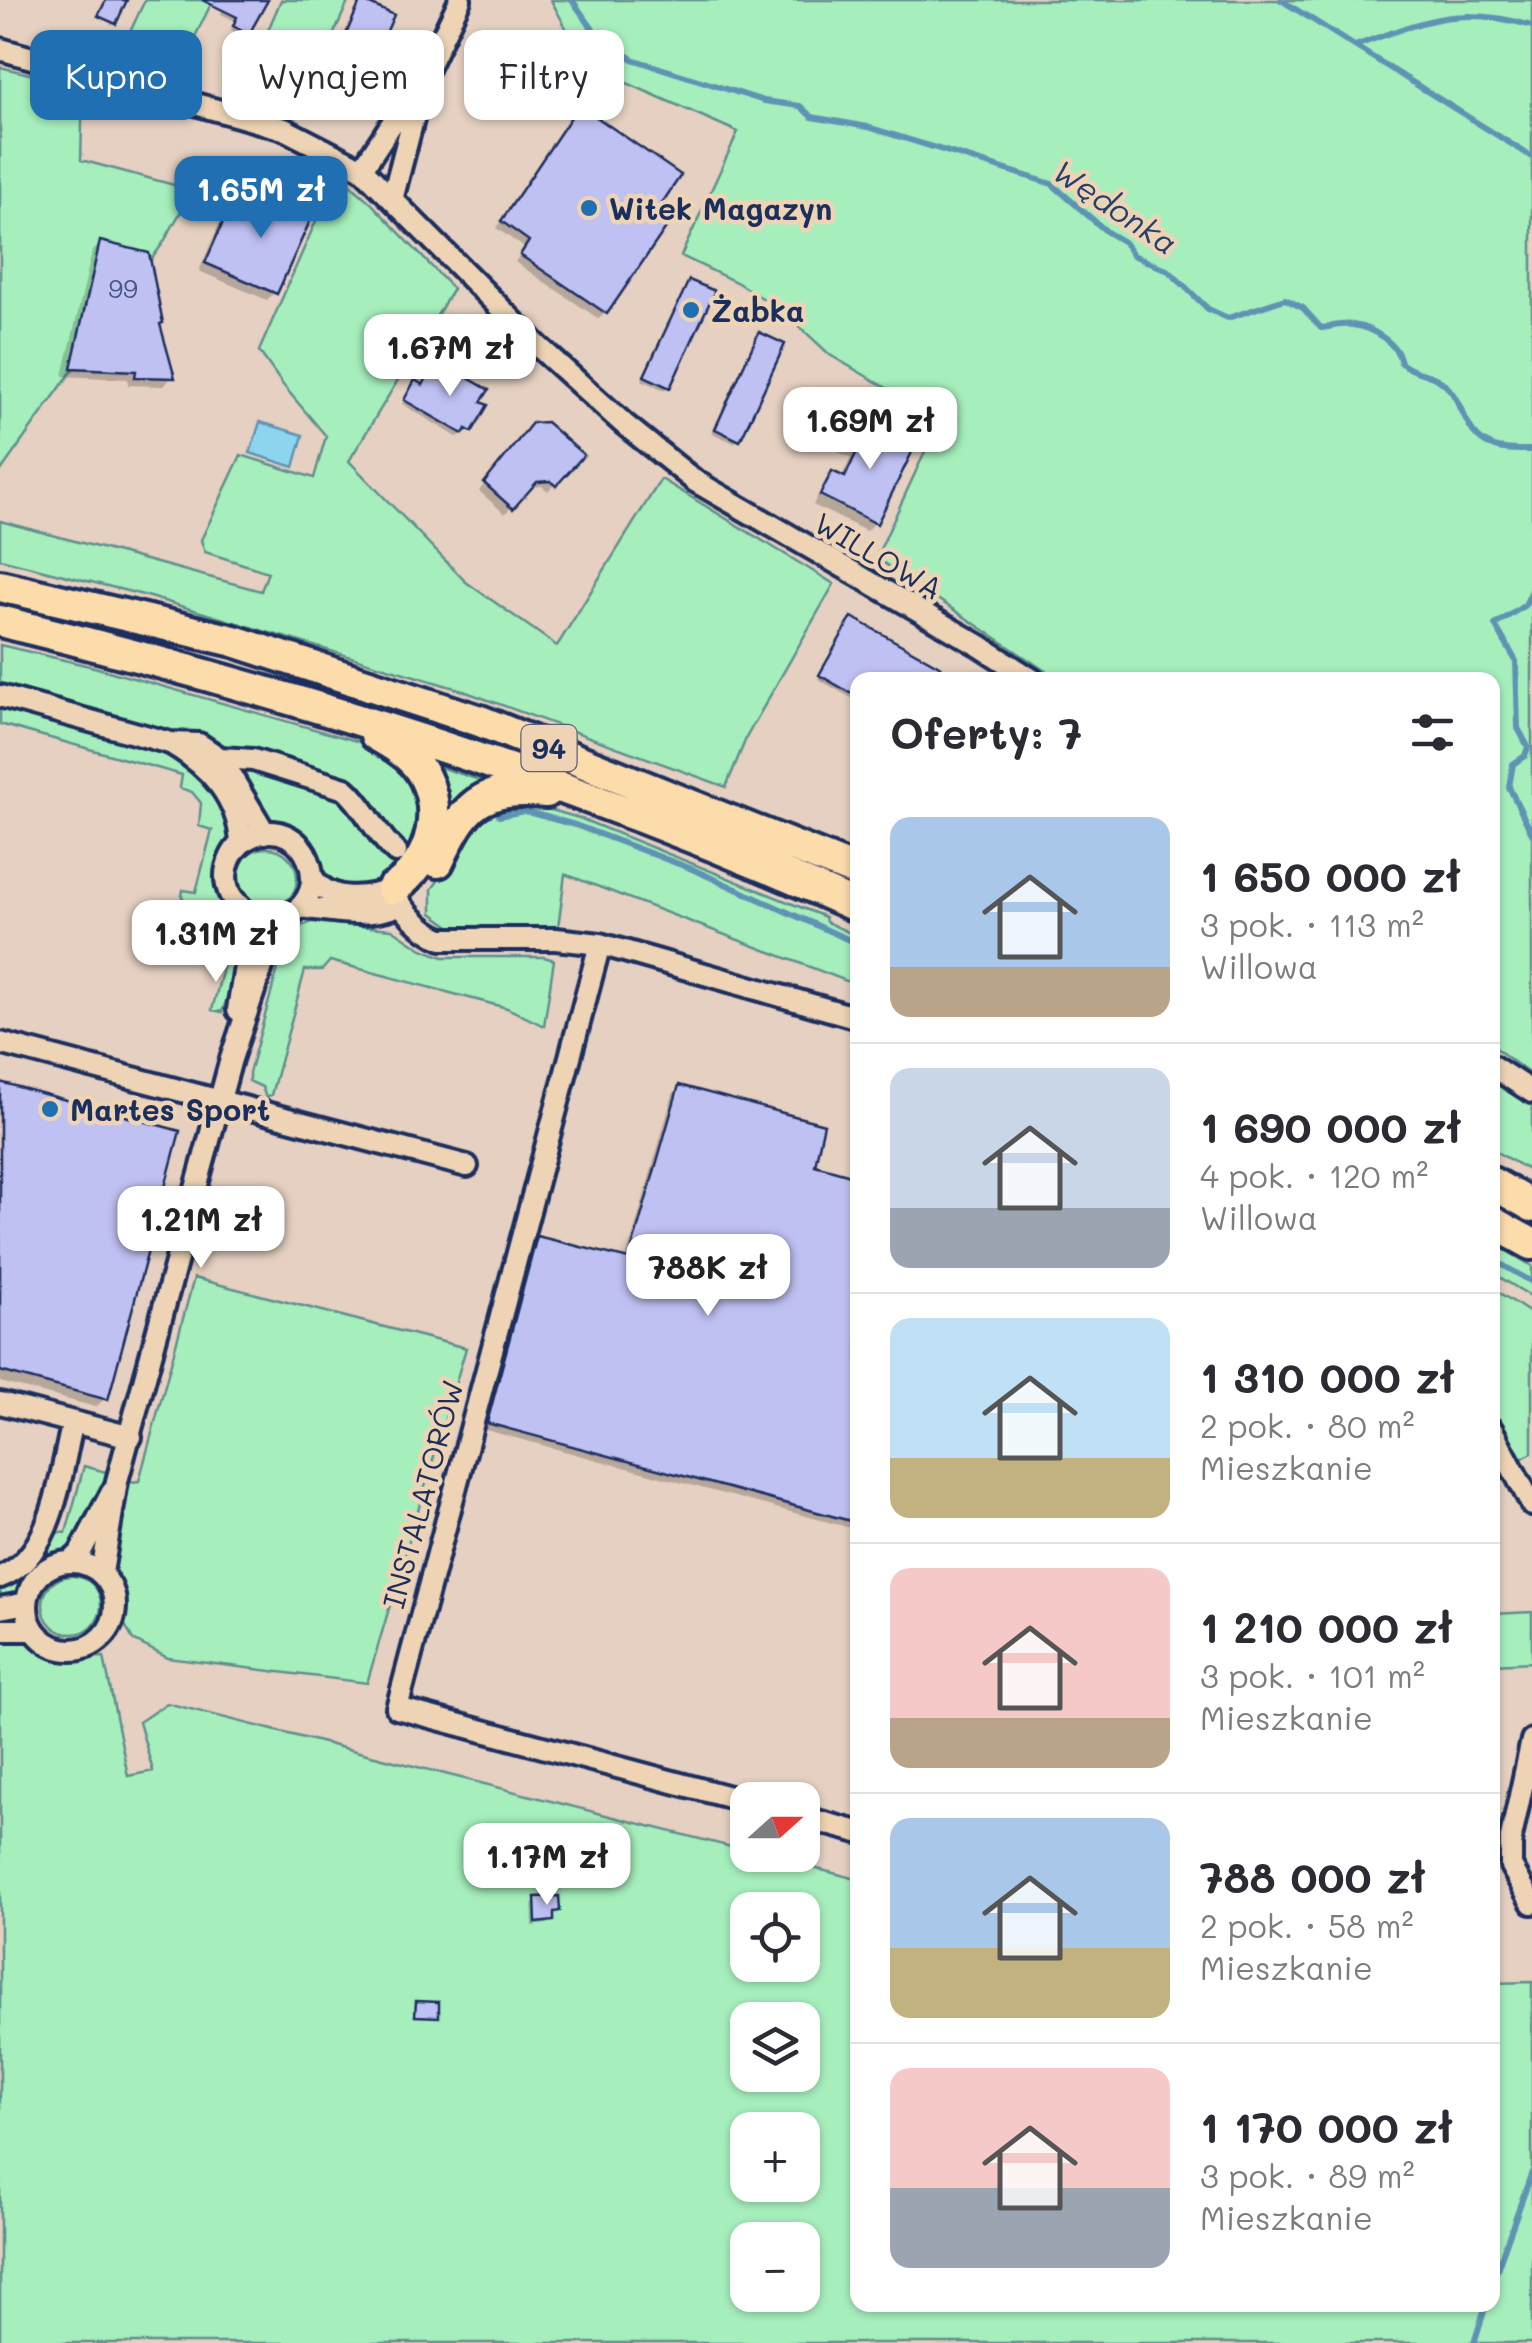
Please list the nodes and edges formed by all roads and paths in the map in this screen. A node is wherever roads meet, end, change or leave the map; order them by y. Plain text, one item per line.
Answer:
1 (460, 0) edge
2 (444, 33) edge
3 (0, 49) edge
4 (394, 120) edge
5 (412, 120) edge
6 (362, 169) junction
7 (392, 196) junction
8 (0, 586) edge
9 (0, 620) edge
10 (1021, 672) edge
11 (0, 696) edge
12 (330, 709) junction
13 (170, 743) junction
14 (220, 758) junction
15 (586, 796) junction
16 (266, 832) junction
17 (241, 843) junction
18 (396, 852) dead end
19 (850, 869) edge
20 (313, 878) junction
21 (396, 897) junction
22 (850, 903) edge
23 (300, 908) junction
24 (244, 911) junction
25 (278, 919) junction
26 (600, 944) junction
27 (850, 1016) edge
28 (0, 1043) edge
29 (231, 1060) junction
30 (1500, 1071) edge
31 (1532, 1092) edge
32 (220, 1102) junction
33 (467, 1166) dead end
34 (1500, 1188) edge
35 (1532, 1206) edge
36 (1500, 1226) edge
37 (1532, 1244) edge
38 (0, 1403) edge
39 (73, 1422) junction
40 (130, 1437) junction
41 (1500, 1445) edge
42 (118, 1481) junction
43 (1532, 1505) edge
44 (72, 1561) junction
45 (102, 1573) junction
46 (0, 1577) edge
47 (27, 1603) junction
48 (0, 1608) edge
49 (0, 1630) edge
50 (34, 1630) junction
51 (1532, 1740) edge
52 (730, 1797) edge
53 (820, 1822) edge
54 (850, 1830) edge
55 (1532, 1902) edge

1 - 2 street
3 - 6 street, WILLOWA
4 - 6 street
5 - 7 street
6 - 7 street, WILLOWA
7 - 10 street, WILLOWA
8 - 19 highway, 94
9 - 12 highway, 94
11 - 13 street
12 - 15 highway, 94
12 - 21 highway
13 - 14 street
13 - 17 street
14 - 16 street
14 - 18 street
15 - 21 highway
15 - 22 highway, 94
16 - 17 street
16 - 20 street
17 - 24 street
20 - 21 street
20 - 23 street
21 - 23 street
21 - 26 street
23 - 25 street
24 - 25 street
24 - 29 street
25 - 29 street
26 - 27 street
26 - 52 street, INSTALATORÓW
28 - 32 street
29 - 32 street
30 - 31 street
32 - 33 street
32 - 40 street
34 - 35 highway
36 - 37 highway
38 - 39 street
39 - 40 street
39 - 46 street
40 - 42 street
41 - 43 street
42 - 44 street
42 - 45 street
44 - 45 street
44 - 47 street
45 - 50 street
47 - 48 street
47 - 50 street
49 - 50 street
51 - 55 street
53 - 54 street

